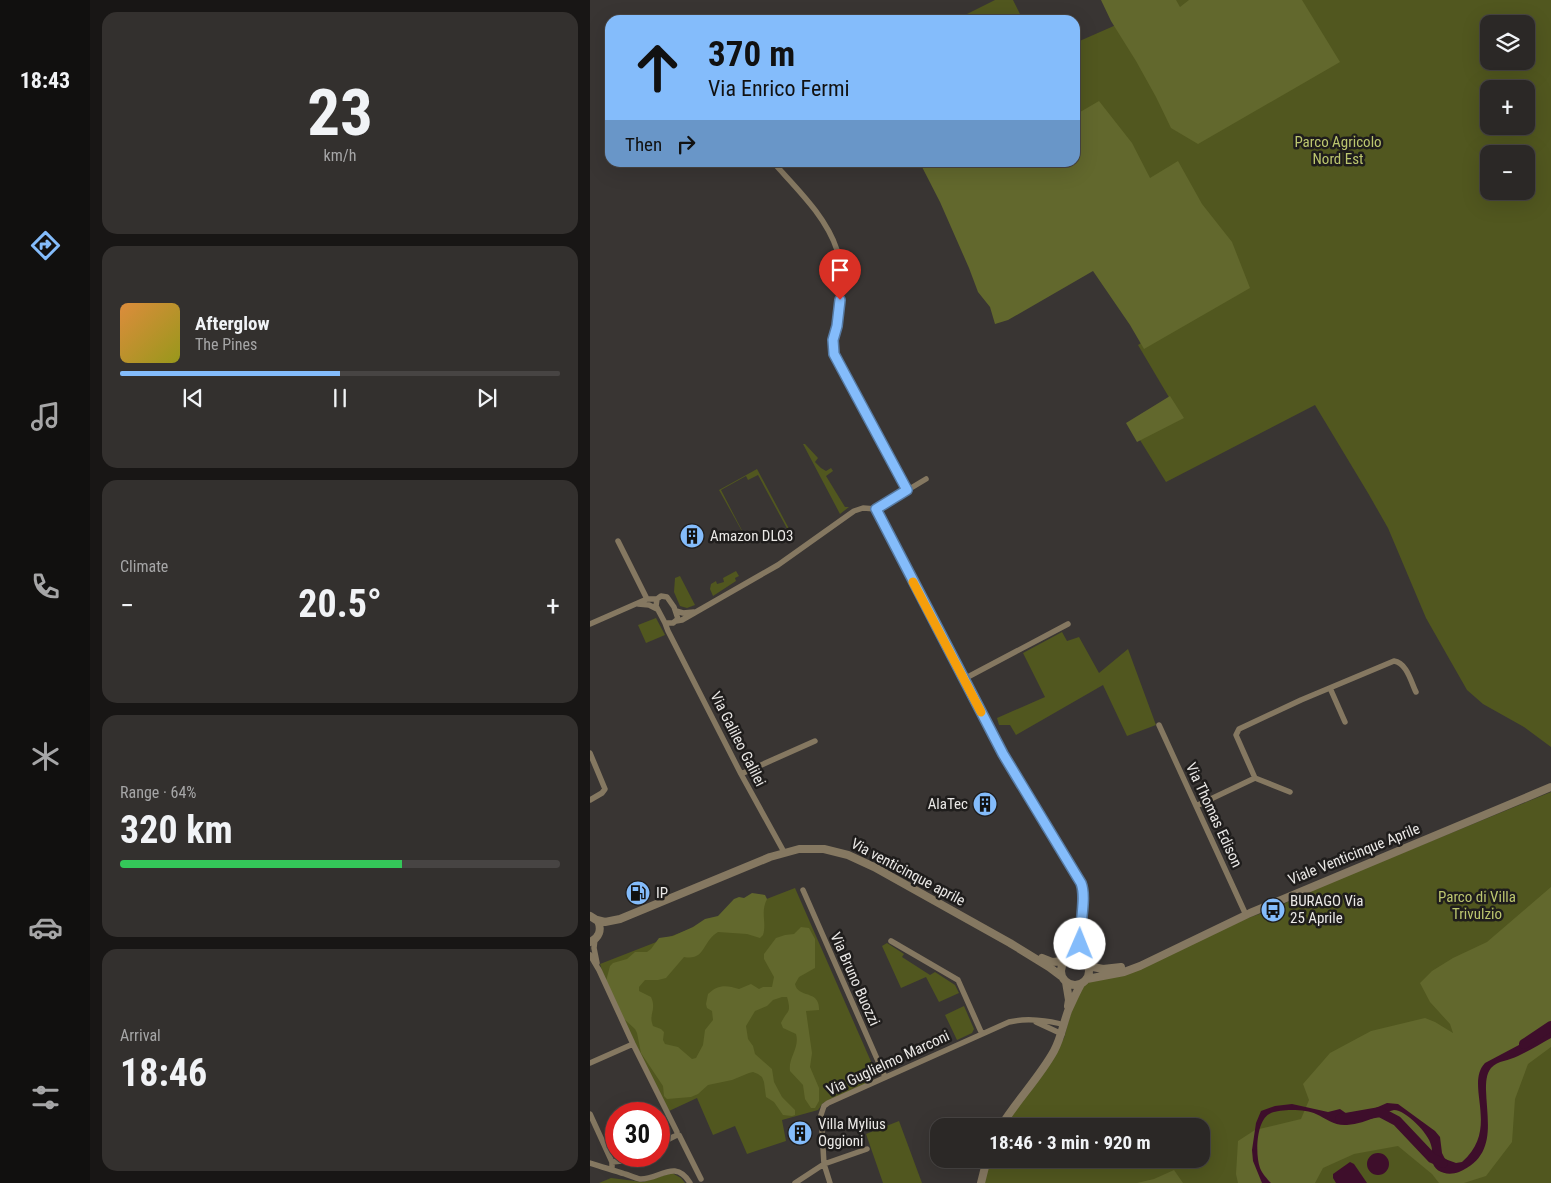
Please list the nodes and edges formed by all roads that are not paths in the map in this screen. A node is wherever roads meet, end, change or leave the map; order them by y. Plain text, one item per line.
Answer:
1 (777, 167) edge
2 (926, 480) dead end
3 (907, 490) junction
4 (876, 509) junction
5 (618, 541) dead end
6 (647, 599) junction
7 (657, 599) junction
8 (638, 604) junction
9 (657, 609) junction
10 (676, 610) junction
11 (694, 612) junction
12 (674, 622) junction
13 (666, 623) junction
14 (590, 624) edge
15 (1068, 624) dead end
16 (671, 636) junction
17 (964, 679) junction
18 (1330, 688) junction
19 (1416, 692) dead end
20 (1345, 722) dead end
21 (1159, 725) dead end
22 (815, 741) dead end
23 (590, 753) edge
24 (741, 774) junction
25 (1255, 778) junction
26 (1551, 787) edge
27 (1290, 792) dead end
28 (590, 800) edge
29 (1196, 806) junction
30 (784, 852) junction
31 (803, 890) dead end
32 (1246, 915) junction
33 (593, 918) edge
34 (620, 919) junction
35 (1079, 931) junction
36 (595, 938) edge
37 (891, 941) dead end
38 (1010, 943) junction
39 (590, 955) edge
40 (1161, 955) junction
41 (1073, 957) junction
42 (1082, 959) junction
43 (1064, 961) junction
44 (1088, 966) junction
45 (599, 970) junction
46 (1064, 979) junction
47 (1084, 981) junction
48 (1068, 1012) junction
49 (1032, 1021) junction
50 (1064, 1025) junction
51 (982, 1034) junction
52 (1062, 1034) junction
53 (633, 1044) junction
54 (590, 1063) edge
55 (884, 1077) junction
56 (590, 1114) edge
57 (1006, 1118) edge
58 (677, 1135) junction
59 (670, 1138) edge
60 (605, 1147) edge
61 (867, 1149) dead end
62 (590, 1163) edge
63 (824, 1164) junction
64 (985, 1168) edge
65 (612, 1170) joint
66 (701, 1179) dead end
67 (690, 1183) edge
68 (795, 1183) edge
69 (830, 1183) edge
70 (981, 1183) edge

1 - 3 street
2 - 3 street
3 - 4 street
4 - 11 street
4 - 17 street
5 - 6 street
6 - 7 street
6 - 8 street
7 - 9 street
7 - 10 street
8 - 9 street
8 - 14 street
9 - 13 street, Via Galileo Galilei
10 - 11 street
10 - 12 street
11 - 12 street
12 - 13 street
12 - 16 street
13 - 16 street, Via Galileo Galilei
15 - 17 street
16 - 24 street, Via Galileo Galilei
17 - 35 street
18 - 19 street
18 - 20 street
18 - 25 street
21 - 29 street, Via Thomas Edison
22 - 24 street
23 - 28 street
24 - 30 street, Via Galileo Galilei
25 - 27 street
25 - 29 street
26 - 32 street, Viale Venticinque Aprile
29 - 32 street, Via Thomas Edison
30 - 34 street, Via venticinque aprile
30 - 38 street, Via venticinque aprile
31 - 55 street, Via Bruno Buozzi
32 - 40 street, Viale Venticinque Aprile
33 - 34 street, Via venticinque aprile
33 - 36 street
34 - 36 street, Via venticinque aprile
35 - 41 street
35 - 42 street
36 - 45 street
37 - 51 street
38 - 43 street, Via venticinque aprile
38 - 46 street, Via venticinque aprile
39 - 45 street
40 - 44 street, Viale Venticinque Aprile
40 - 47 street, Viale Venticinque Aprile
41 - 42 street
41 - 43 street
42 - 44 street
43 - 46 street
44 - 47 street
45 - 53 street
46 - 47 street
46 - 48 street
47 - 48 street
48 - 50 street
49 - 50 street, Via Guglielmo Marconi
49 - 51 street, Via Guglielmo Marconi
49 - 52 street, Via Guglielmo Marconi
50 - 52 street
51 - 55 street, Via Guglielmo Marconi
52 - 57 street
53 - 54 street
53 - 58 street
55 - 63 street, Via Guglielmo Marconi
56 - 60 street
58 - 59 street
58 - 66 street
61 - 63 street
62 - 65 street
63 - 68 street
63 - 69 street
64 - 70 street
65 - 67 street

